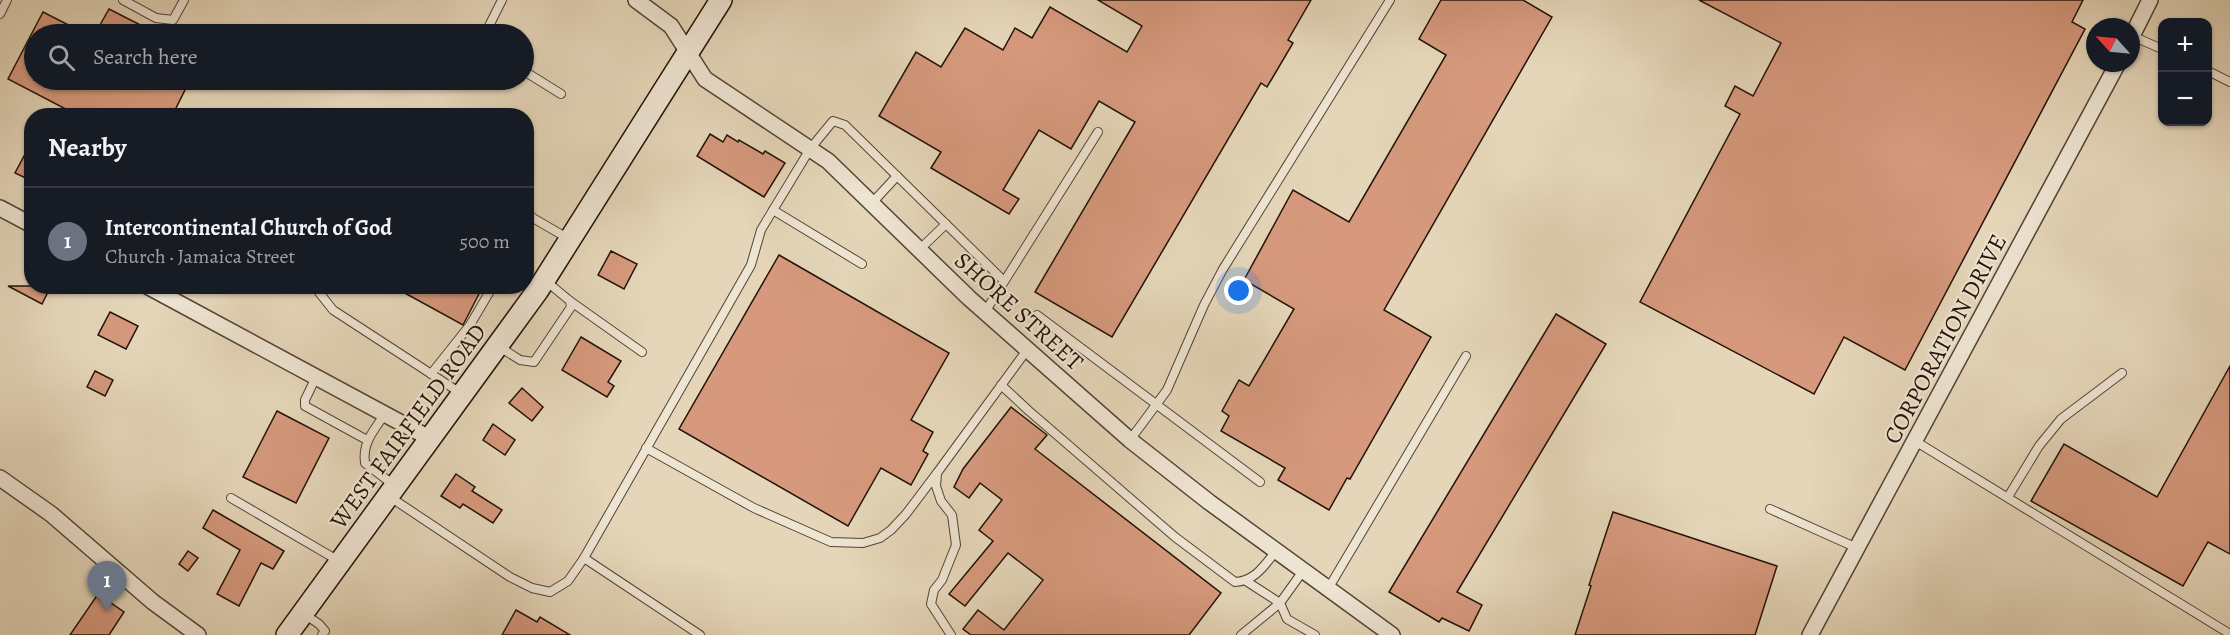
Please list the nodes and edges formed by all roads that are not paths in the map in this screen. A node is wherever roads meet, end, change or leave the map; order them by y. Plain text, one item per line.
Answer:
1 (7, 0) edge
2 (123, 0) edge
3 (184, 0) edge
4 (502, 0) edge
5 (636, 0) edge
6 (721, 0) edge
7 (1390, 0) edge
8 (2150, 0) edge
9 (0, 14) edge
10 (2140, 19) edge
11 (490, 24) edge
12 (2140, 40) edge
13 (2158, 47) edge
14 (688, 53) junction
15 (2113, 72) edge
16 (2210, 72) edge
17 (534, 77) edge
18 (2230, 82) edge
19 (561, 94) dead end
20 (1098, 132) dead end
21 (810, 149) junction
22 (897, 176) junction
23 (872, 203) junction
24 (0, 208) edge
25 (773, 210) junction
26 (534, 219) edge
27 (24, 221) edge
28 (946, 224) junction
29 (571, 240) junction
30 (919, 250) junction
31 (862, 264) dead end
32 (544, 280) junction
33 (1004, 281) junction
34 (162, 294) edge
35 (320, 294) edge
36 (488, 294) edge
37 (570, 301) junction
38 (985, 312) junction
39 (1037, 315) dead end
40 (498, 346) junction
41 (1027, 350) junction
42 (642, 352) dead end
43 (1466, 356) dead end
44 (2122, 373) dead end
45 (431, 374) junction
46 (316, 377) junction
47 (1001, 385) junction
48 (463, 395) junction
49 (1157, 404) junction
50 (385, 414) junction
51 (431, 439) junction
52 (367, 440) junction
53 (1130, 440) junction
54 (1915, 441) junction
55 (646, 448) junction
56 (937, 473) junction
57 (0, 478) edge
58 (1260, 482) dead end
59 (392, 492) junction
60 (2008, 497) junction
61 (231, 498) dead end
62 (1770, 509) dead end
63 (1857, 548) junction
64 (1275, 551) junction
65 (584, 558) junction
66 (340, 562) junction
67 (1303, 571) junction
68 (1246, 581) junction
69 (1328, 589) junction
70 (1280, 603) junction
71 (302, 614) junction
72 (326, 634) edge
73 (2230, 634) edge
74 (198, 635) edge
75 (287, 635) edge
76 (700, 635) edge
77 (951, 635) edge
78 (1241, 635) edge
79 (1315, 635) edge
80 (1392, 635) edge
81 (1810, 635) edge

1 - 9 lane
2 - 3 lane
4 - 11 lane
5 - 14 street, SHORE STREET
6 - 14 main road, WEST FAIRFIELD ROAD
7 - 49 lane
8 - 10 street
12 - 13 lane
14 - 21 street, SHORE STREET
14 - 29 main road, WEST FAIRFIELD ROAD
15 - 54 street, CORPORATION DRIVE
16 - 18 lane
17 - 19 lane
20 - 33 lane
21 - 22 lane
21 - 23 street, SHORE STREET
21 - 25 lane
22 - 23 lane
22 - 28 lane
23 - 30 street, SHORE STREET
24 - 27 street
25 - 31 lane
25 - 55 lane
26 - 29 lane
28 - 30 lane
28 - 33 lane
29 - 32 main road, WEST FAIRFIELD ROAD
30 - 38 street, SHORE STREET
32 - 37 lane
32 - 40 main road, WEST FAIRFIELD ROAD
33 - 38 lane
34 - 46 street
35 - 45 lane
36 - 45 lane
37 - 40 lane
37 - 42 lane
38 - 41 street, SHORE STREET
39 - 49 lane
40 - 48 main road, WEST FAIRFIELD ROAD
41 - 47 lane
41 - 53 street, SHORE STREET
43 - 69 lane
44 - 60 lane
45 - 48 lane
46 - 50 street
46 - 52 lane
47 - 56 lane
47 - 68 lane
48 - 51 main road, WEST FAIRFIELD ROAD
49 - 53 lane
49 - 58 lane
50 - 51 street
50 - 52 lane
51 - 59 main road, WEST FAIRFIELD ROAD
52 - 59 lane
53 - 64 street, SHORE STREET
54 - 60 lane
54 - 63 street, CORPORATION DRIVE
55 - 56 lane
55 - 65 lane
56 - 77 lane
57 - 74 street
59 - 65 lane
59 - 66 main road, WEST FAIRFIELD ROAD
60 - 73 lane
61 - 66 lane
62 - 63 lane
63 - 81 street, CORPORATION DRIVE
64 - 67 street, SHORE STREET
64 - 68 lane
65 - 76 lane
66 - 71 main road, WEST FAIRFIELD ROAD
67 - 69 street, SHORE STREET
67 - 70 lane
68 - 70 lane
69 - 80 street, SHORE STREET
70 - 78 lane
70 - 79 lane
71 - 72 lane
71 - 75 main road, WEST FAIRFIELD ROAD

